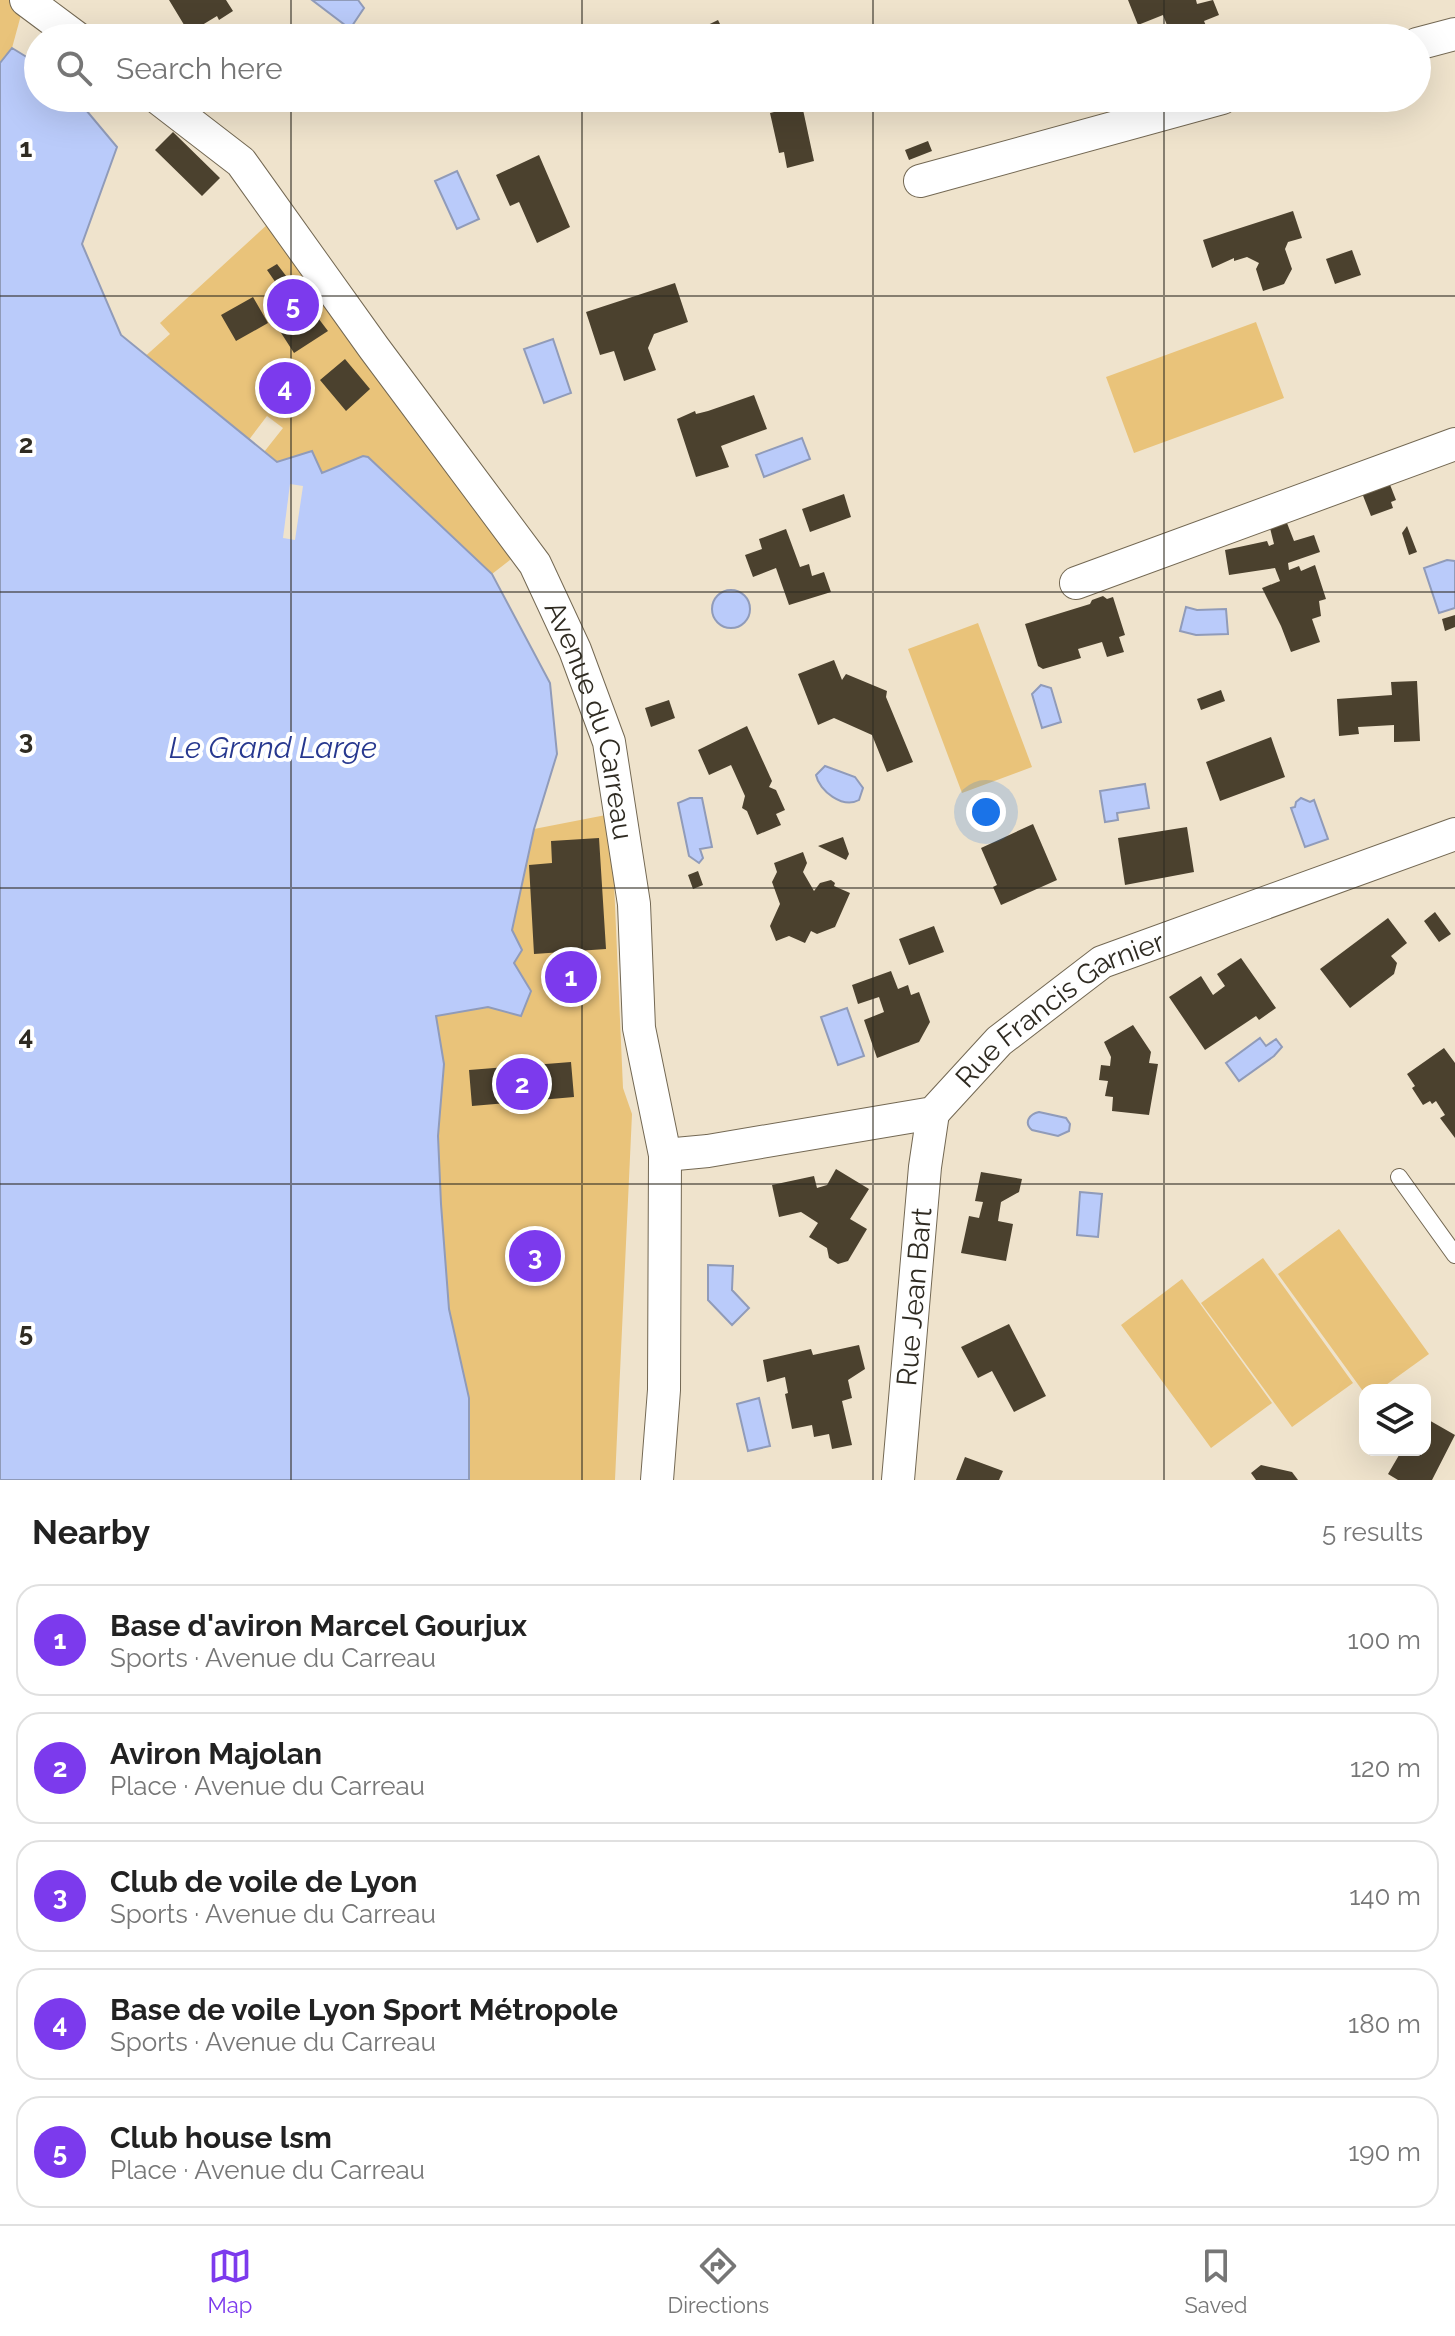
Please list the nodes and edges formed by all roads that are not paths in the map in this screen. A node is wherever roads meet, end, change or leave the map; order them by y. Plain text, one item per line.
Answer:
1 (26, 0) edge
2 (58, 24) edge
3 (1455, 34) edge
4 (1431, 40) edge
5 (176, 112) edge
6 (1171, 112) edge
7 (920, 181) dead end
8 (1455, 444) edge
9 (1076, 583) dead end
10 (1455, 834) edge
11 (933, 1113) junction
12 (665, 1155) junction
13 (1399, 1177) dead end
14 (1455, 1255) edge
15 (657, 1480) edge
16 (898, 1480) edge

1 - 2 street
3 - 4 street
5 - 12 street, Avenue du Carreau
6 - 7 street
8 - 9 street
10 - 11 street, Rue Francis Garnier
11 - 12 street, Rue Francis Garnier
11 - 16 street, Rue Jean Bart
12 - 15 street, Avenue du Carreau
13 - 14 lane

